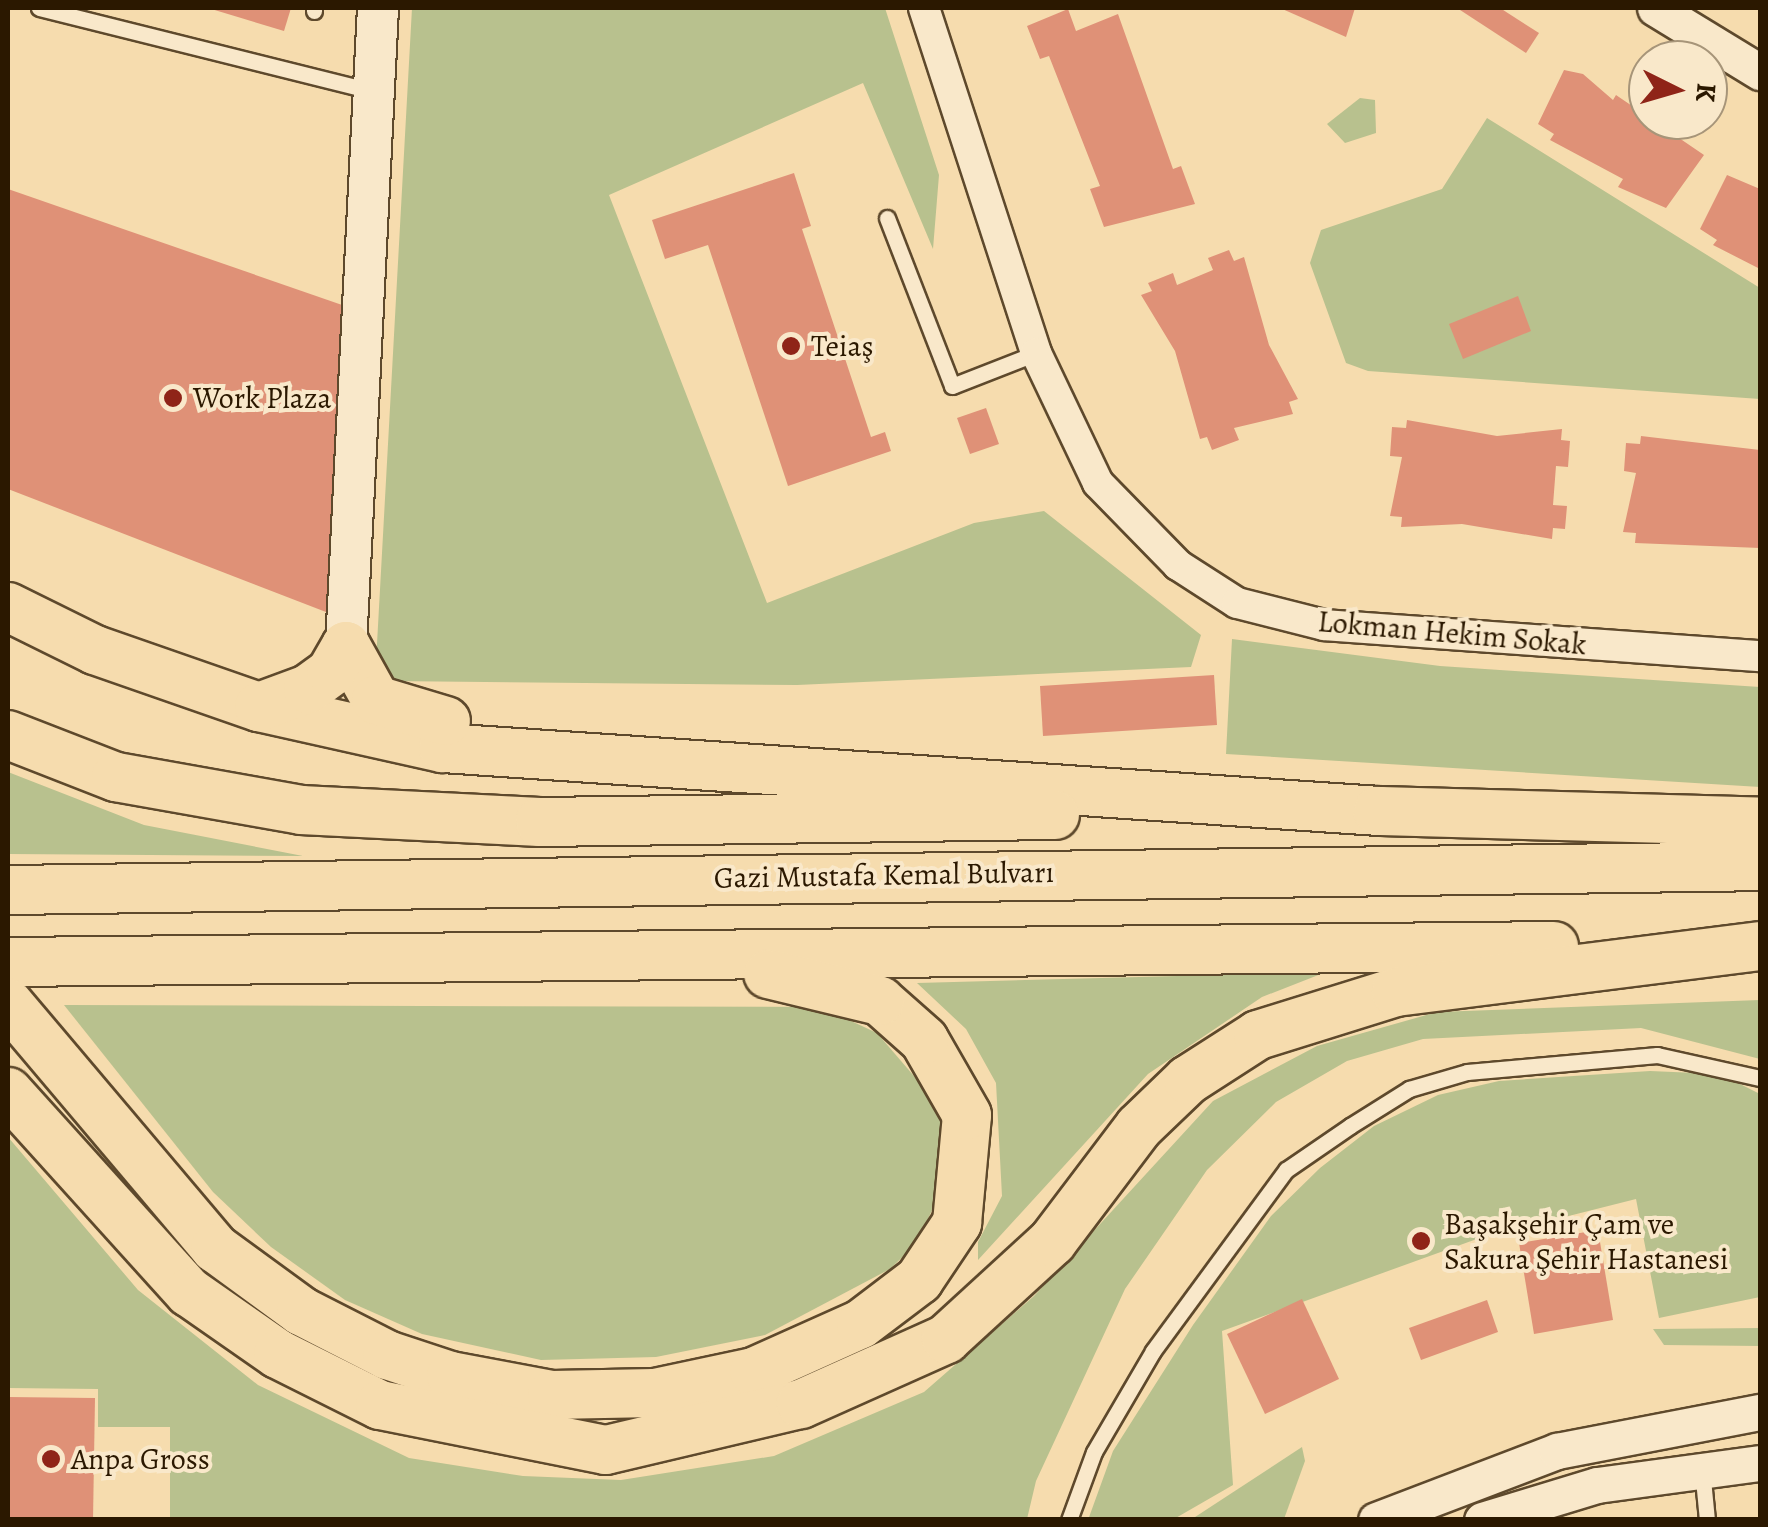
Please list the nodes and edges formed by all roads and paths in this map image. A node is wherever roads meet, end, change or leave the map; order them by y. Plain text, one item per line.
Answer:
1 (38, 8) edge
2 (378, 8) edge
3 (924, 8) edge
4 (1655, 8) edge
5 (1760, 72) edge
6 (375, 92) junction
7 (887, 218) dead end
8 (1036, 353) junction
9 (8, 607) edge
10 (346, 646) junction
11 (1760, 656) edge
12 (259, 707) junction
13 (8, 734) edge
14 (730, 764) junction
15 (1378, 810) junction
16 (1760, 822) edge
17 (1760, 866) edge
18 (8, 890) edge
19 (1760, 945) edge
20 (647, 953) junction
21 (15, 976) edge
22 (1760, 1078) edge
23 (8, 1092) edge
24 (1760, 1412) edge
25 (1677, 1423) junction
26 (1760, 1463) edge
27 (1702, 1468) junction
28 (1499, 1517) edge
29 (1069, 1520) edge
30 (1376, 1520) edge
31 (1707, 1520) edge

1 - 6 lane
2 - 6 main road
3 - 8 street, Lokman Hekim Sokak
4 - 5 street
6 - 10 main road
7 - 8 lane
8 - 11 street, Lokman Hekim Sokak
9 - 12 highway
10 - 12 highway
10 - 14 highway
12 - 14 highway
13 - 15 highway
14 - 15 highway
15 - 16 highway
17 - 18 highway, Gazi Mustafa Kemal Bulvarı
19 - 20 highway
19 - 23 highway
20 - 21 highway
20 - 21 highway
22 - 29 lane
24 - 25 street
25 - 27 street
25 - 30 street
26 - 27 street
27 - 28 street
27 - 31 lane

